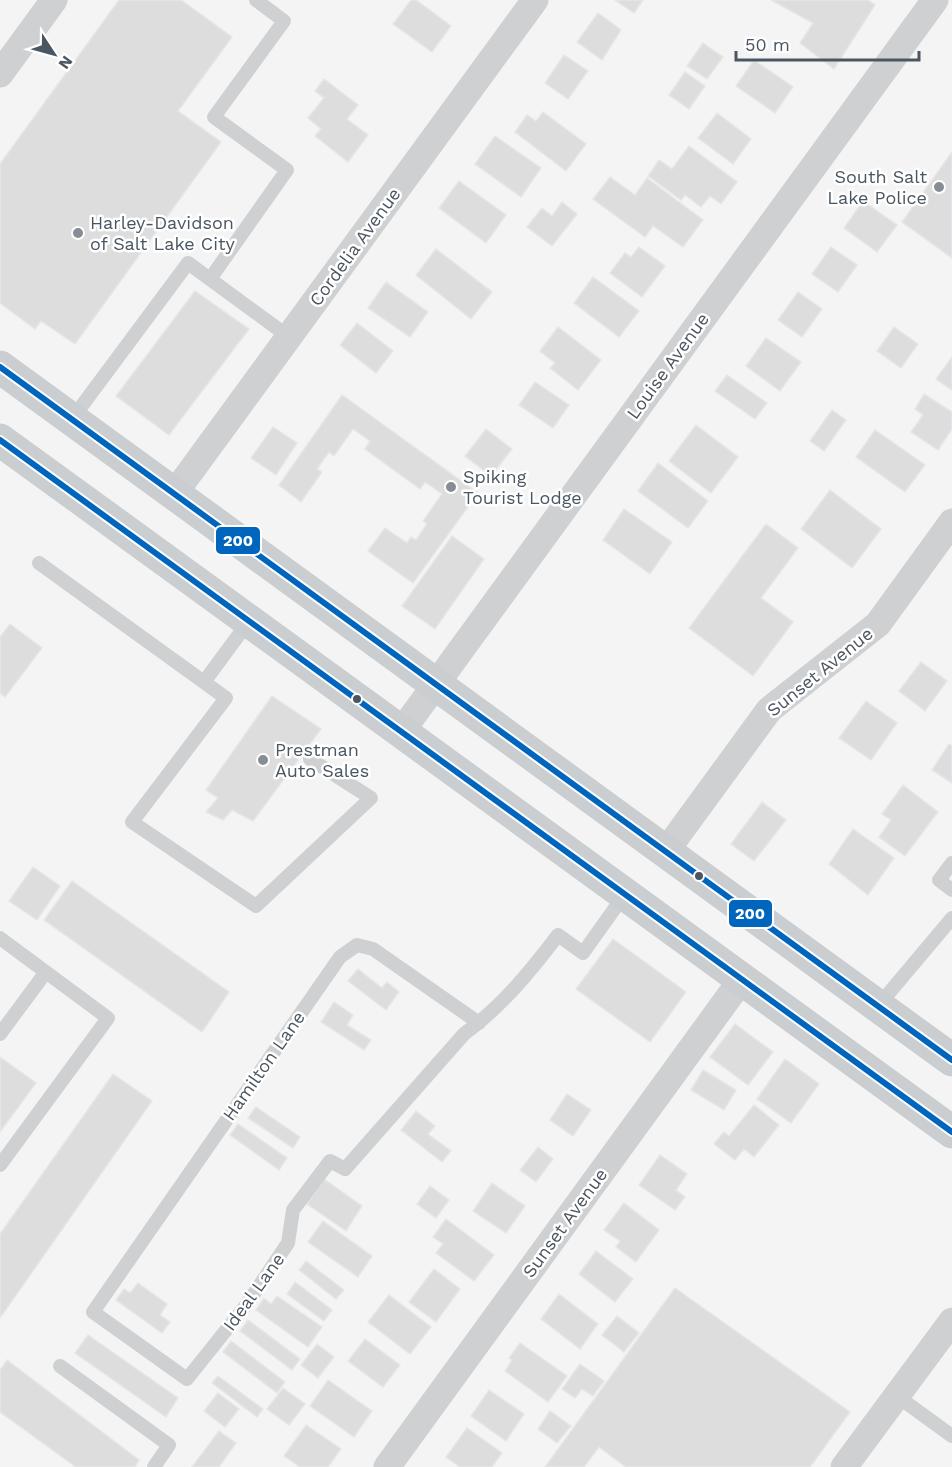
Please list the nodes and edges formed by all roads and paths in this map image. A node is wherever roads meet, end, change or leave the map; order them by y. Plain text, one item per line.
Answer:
1 (54, 0) edge
2 (256, 0) edge
3 (535, 0) edge
4 (935, 0) edge
5 (0, 74) edge
6 (210, 279) junction
7 (289, 337) junction
8 (0, 367) edge
9 (72, 419) junction
10 (0, 440) edge
11 (174, 494) junction
12 (952, 522) edge
13 (39, 563) dead end
14 (249, 621) junction
15 (204, 682) junction
16 (436, 684) junction
17 (401, 732) junction
18 (310, 759) dead end
19 (666, 850) junction
20 (952, 862) edge
21 (952, 890) edge
22 (625, 894) junction
23 (952, 918) edge
24 (0, 938) edge
25 (46, 972) junction
26 (742, 979) junction
27 (878, 1006) junction
28 (479, 1023) junction
29 (0, 1034) edge
30 (952, 1060) edge
31 (952, 1132) edge
32 (0, 1165) edge
33 (93, 1312) joint
34 (952, 1321) edge
35 (60, 1366) dead end
36 (897, 1396) junction
37 (952, 1436) edge
38 (853, 1464) edge
39 (154, 1467) edge
40 (387, 1467) edge

1 - 5 street
2 - 6 lane
3 - 7 street, Cordelia Avenue
4 - 16 street, Louise Avenue
6 - 7 lane
6 - 9 lane
7 - 11 street, Cordelia Avenue
8 - 9 main road
9 - 11 main road
10 - 14 main road
11 - 16 main road
12 - 19 street, Sunset Avenue
13 - 15 lane
14 - 15 lane
14 - 17 main road
15 - 18 lane
16 - 17 street, Louise Avenue
16 - 19 main road
17 - 22 main road
19 - 27 main road
20 - 21 lane
22 - 26 main road
22 - 28 lane
23 - 27 lane
24 - 25 lane
25 - 29 lane
25 - 32 lane
26 - 31 main road
26 - 40 street, Sunset Avenue
27 - 30 main road
28 - 33 lane, Ideal Lane
28 - 33 lane, Hamilton Lane
34 - 36 street
35 - 39 lane
36 - 37 lane
36 - 38 street

